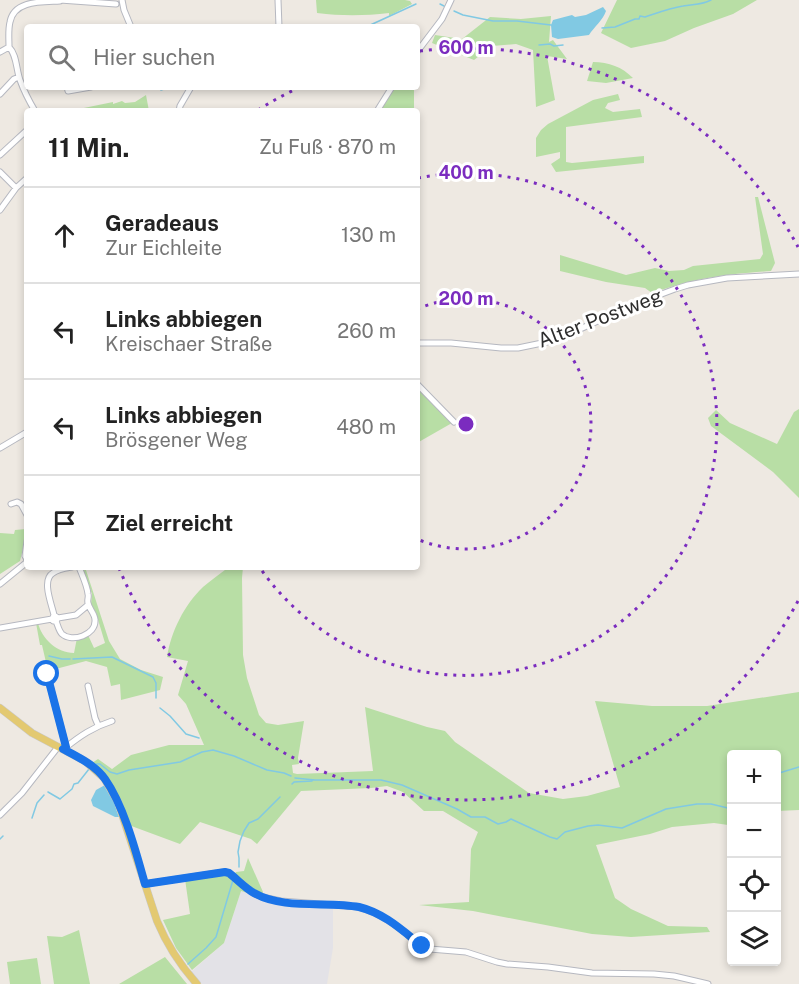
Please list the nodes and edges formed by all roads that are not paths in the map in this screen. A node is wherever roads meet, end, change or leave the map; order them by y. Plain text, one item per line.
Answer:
1 (278, 0) edge
2 (452, 0) edge
3 (60, 1) edge
4 (24, 2) edge
5 (119, 2) edge
6 (130, 24) edge
7 (279, 24) edge
8 (9, 47) junction
9 (420, 48) edge
10 (0, 52) edge
11 (19, 77) junction
12 (189, 90) edge
13 (391, 90) edge
14 (0, 94) edge
15 (33, 108) edge
16 (180, 108) edge
17 (379, 108) edge
18 (24, 133) edge
19 (0, 155) edge
20 (0, 172) edge
21 (24, 181) edge
22 (16, 188) junction
23 (0, 210) edge
24 (799, 274) edge
25 (420, 343) edge
26 (420, 387) edge
27 (454, 422) dead end
28 (24, 434) edge
29 (0, 448) edge
30 (11, 504) dead end
31 (24, 510) edge
32 (24, 564) edge
33 (58, 570) edge
34 (80, 570) edge
35 (0, 584) edge
36 (88, 605) junction
37 (55, 618) junction
38 (0, 628) edge
39 (47, 674) dead end
40 (88, 686) dead end
41 (0, 708) edge
42 (112, 721) dead end
43 (98, 725) junction
44 (62, 748) junction
45 (0, 815) edge
46 (145, 884) junction
47 (197, 984) edge
48 (708, 984) edge

1 - 7 street
2 - 9 street
3 - 4 street
3 - 5 street
4 - 8 street
5 - 6 street
8 - 10 street
8 - 11 street
11 - 14 street
11 - 15 street
12 - 16 street
13 - 17 street
18 - 19 street
20 - 22 street
21 - 22 street
22 - 23 street
24 - 25 street, Alter Postweg
26 - 27 street
28 - 29 street
30 - 31 street
32 - 35 street
33 - 37 street
34 - 36 street
36 - 37 street
36 - 37 street
37 - 38 street
39 - 44 street
40 - 43 street
41 - 44 main road
42 - 43 street
43 - 44 street
44 - 45 street
44 - 46 main road
46 - 47 main road
46 - 48 street

